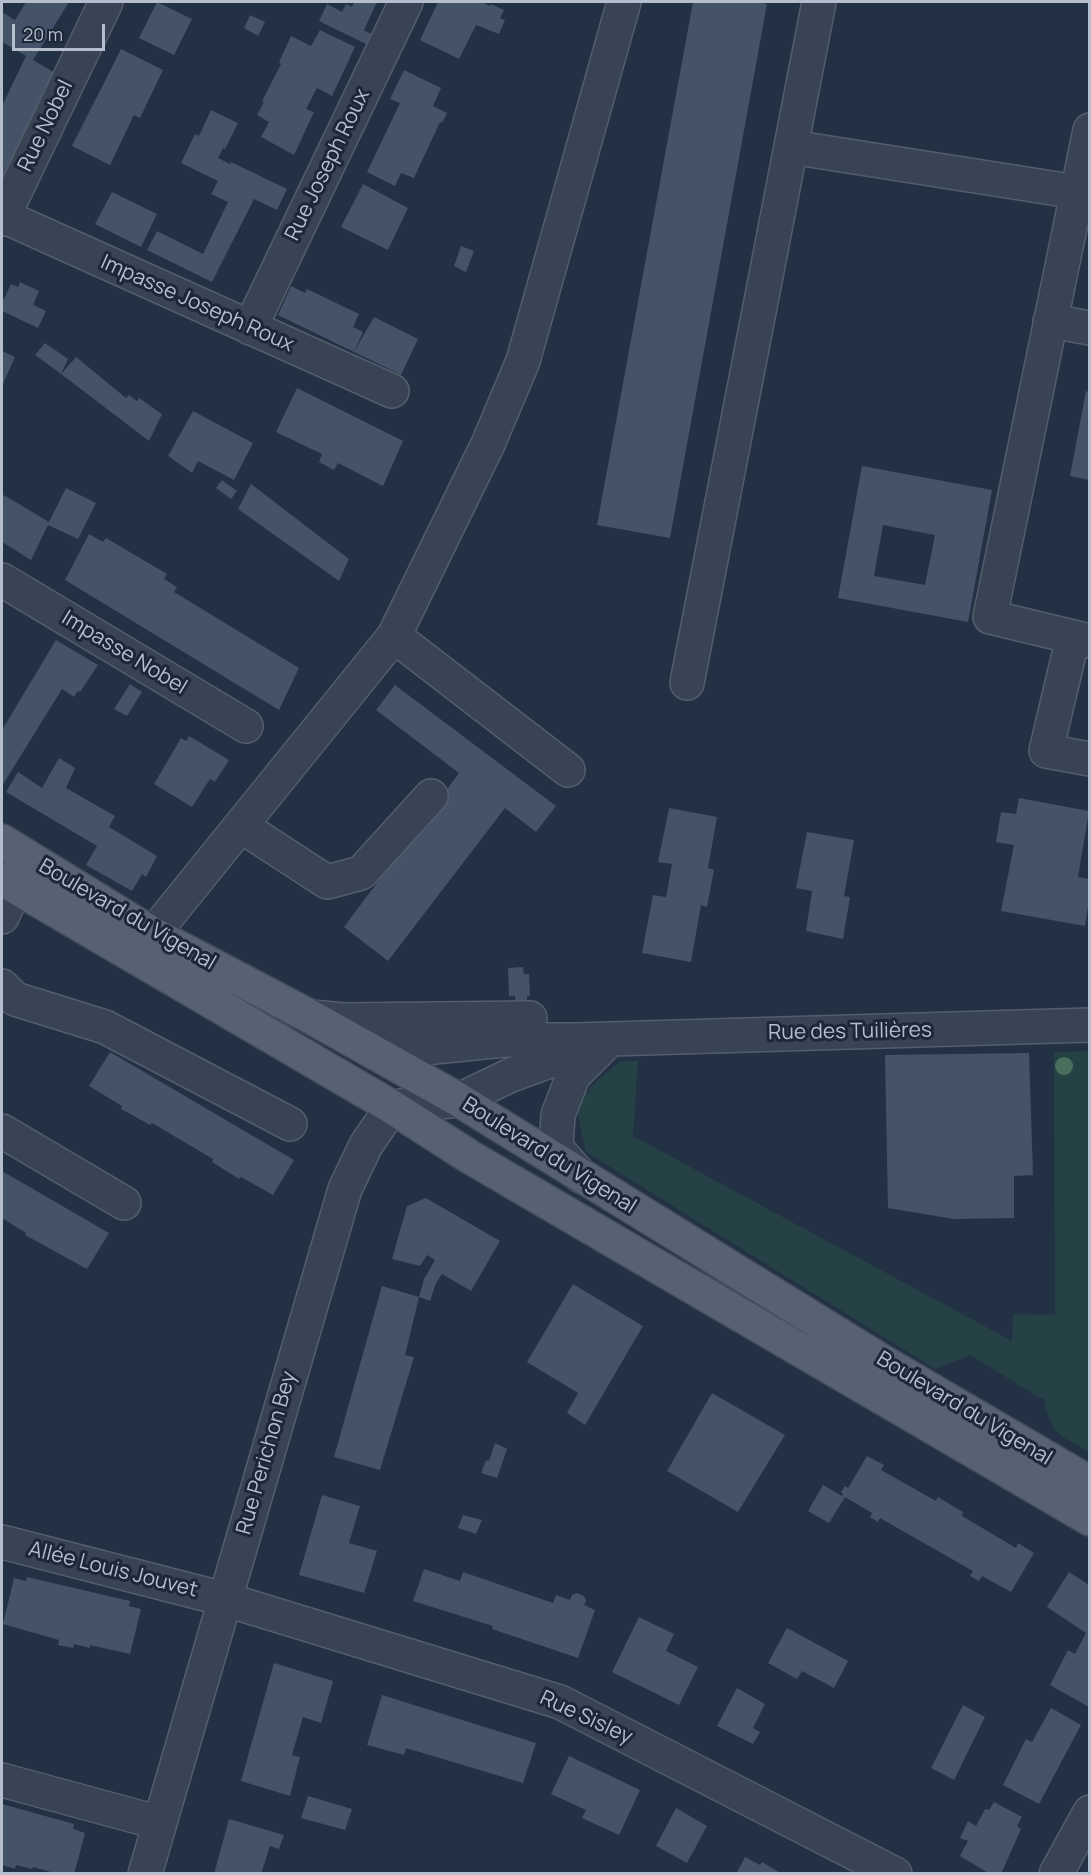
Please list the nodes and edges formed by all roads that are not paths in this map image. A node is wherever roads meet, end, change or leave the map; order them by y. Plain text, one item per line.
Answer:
1 (106, 2) edge
2 (406, 2) edge
3 (624, 2) edge
4 (819, 2) edge
5 (1089, 130) edge
6 (791, 147) junction
7 (1077, 192) junction
8 (2, 218) edge
9 (1050, 321) junction
10 (250, 328) junction
11 (1089, 328) edge
12 (392, 392) dead end
13 (2, 580) edge
14 (394, 636) junction
15 (1081, 639) edge
16 (687, 683) dead end
17 (246, 726) dead end
18 (1089, 759) edge
19 (568, 770) dead end
20 (431, 796) dead end
21 (241, 826) junction
22 (2, 842) edge
23 (9, 883) edge
24 (2, 917) edge
25 (153, 934) junction
26 (6, 1002) edge
27 (311, 1017) junction
28 (1089, 1025) edge
29 (610, 1039) junction
30 (576, 1040) junction
31 (375, 1053) junction
32 (459, 1100) junction
33 (392, 1107) junction
34 (290, 1124) dead end
35 (2, 1131) edge
36 (581, 1176) junction
37 (124, 1203) dead end
38 (1089, 1483) edge
39 (1089, 1519) edge
40 (2, 1542) edge
41 (224, 1599) junction
42 (2, 1780) edge
43 (1089, 1812) edge
44 (160, 1823) junction
45 (145, 1874) edge
46 (895, 1874) edge
47 (1056, 1874) edge

1 - 8 street, Rue Nobel
2 - 10 street, Rue Joseph Roux
3 - 14 street
4 - 6 street
5 - 7 street
6 - 7 street
6 - 16 street
7 - 9 street
8 - 10 street, Impasse Joseph Roux
9 - 11 street
9 - 15 street
10 - 12 street, Impasse Joseph Roux
13 - 17 street, Impasse Nobel
14 - 19 street
14 - 21 street
15 - 18 street
20 - 21 street
21 - 25 street
22 - 25 main road, Boulevard du Vigenal
23 - 24 street
23 - 33 main road, Boulevard du Vigenal
25 - 27 main road, Boulevard du Vigenal
26 - 34 street
27 - 30 street
27 - 31 main road, Boulevard du Vigenal
28 - 29 street, Rue des Tuilières
29 - 30 street, Rue des Tuilières
29 - 32 street, Rue des Tuilières
29 - 36 street
30 - 31 street, Rue des Tuilières
31 - 32 main road, Boulevard du Vigenal
32 - 33 street
32 - 36 main road, Boulevard du Vigenal
33 - 39 main road, Boulevard du Vigenal
33 - 41 street, Rue Perichon Bey
35 - 37 street
36 - 38 main road, Boulevard du Vigenal
40 - 41 street, Allée Louis Jouvet
41 - 44 street, Rue Perichon Bey
41 - 46 street, Rue Sisley
42 - 44 street
43 - 47 street
44 - 45 street, Rue Perichon Bey

